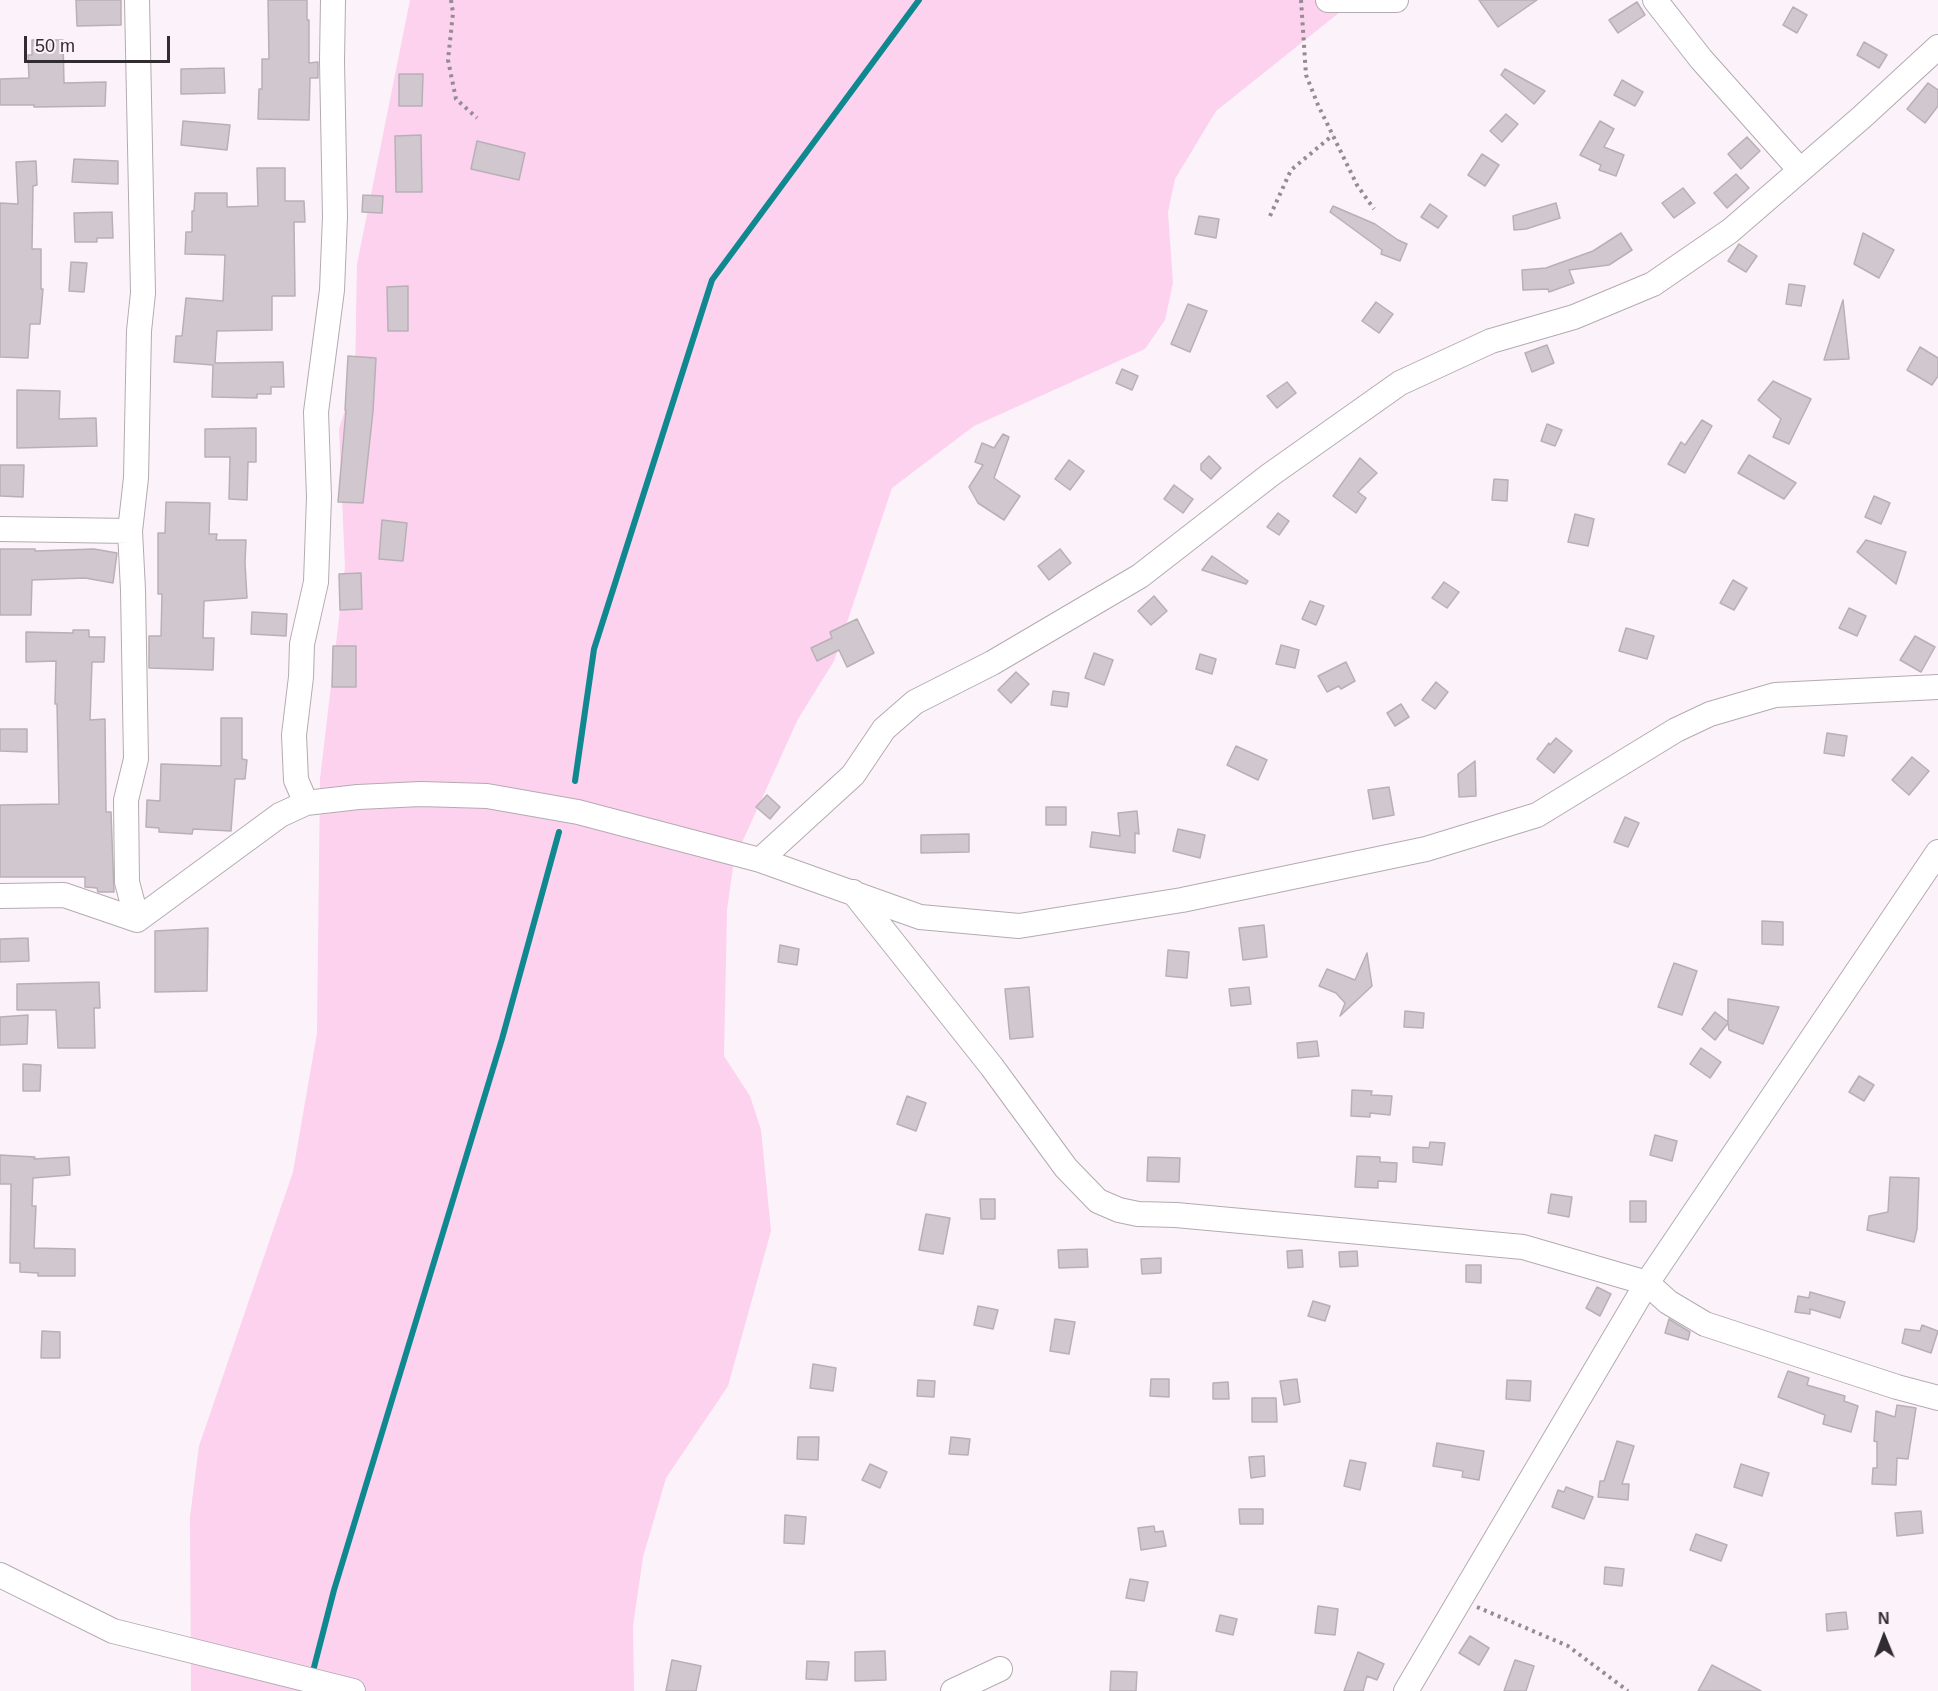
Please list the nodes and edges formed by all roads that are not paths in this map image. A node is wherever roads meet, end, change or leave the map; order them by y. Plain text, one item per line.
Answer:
1 (137, 0) edge
2 (333, 0) edge
3 (1328, 0) edge
4 (1396, 0) edge
5 (1654, 0) edge
6 (1938, 47) edge
7 (1800, 170) junction
8 (0, 529) edge
9 (130, 531) junction
10 (1938, 687) edge
11 (306, 803) junction
12 (1938, 852) edge
13 (760, 860) junction
14 (853, 892) junction
15 (0, 896) edge
16 (137, 920) junction
17 (1647, 1283) junction
18 (1938, 1398) edge
19 (0, 1575) edge
20 (999, 1669) dead end
21 (343, 1689) edge
22 (953, 1691) edge
23 (1406, 1691) edge

1 - 9 street
2 - 11 street
3 - 4 street
5 - 7 street
6 - 7 street
7 - 13 street
8 - 9 street
9 - 16 street
10 - 14 street
11 - 13 street
11 - 16 street
12 - 17 street
13 - 14 street
14 - 17 street
15 - 16 street
17 - 18 street
17 - 23 street
19 - 21 street
20 - 22 street

